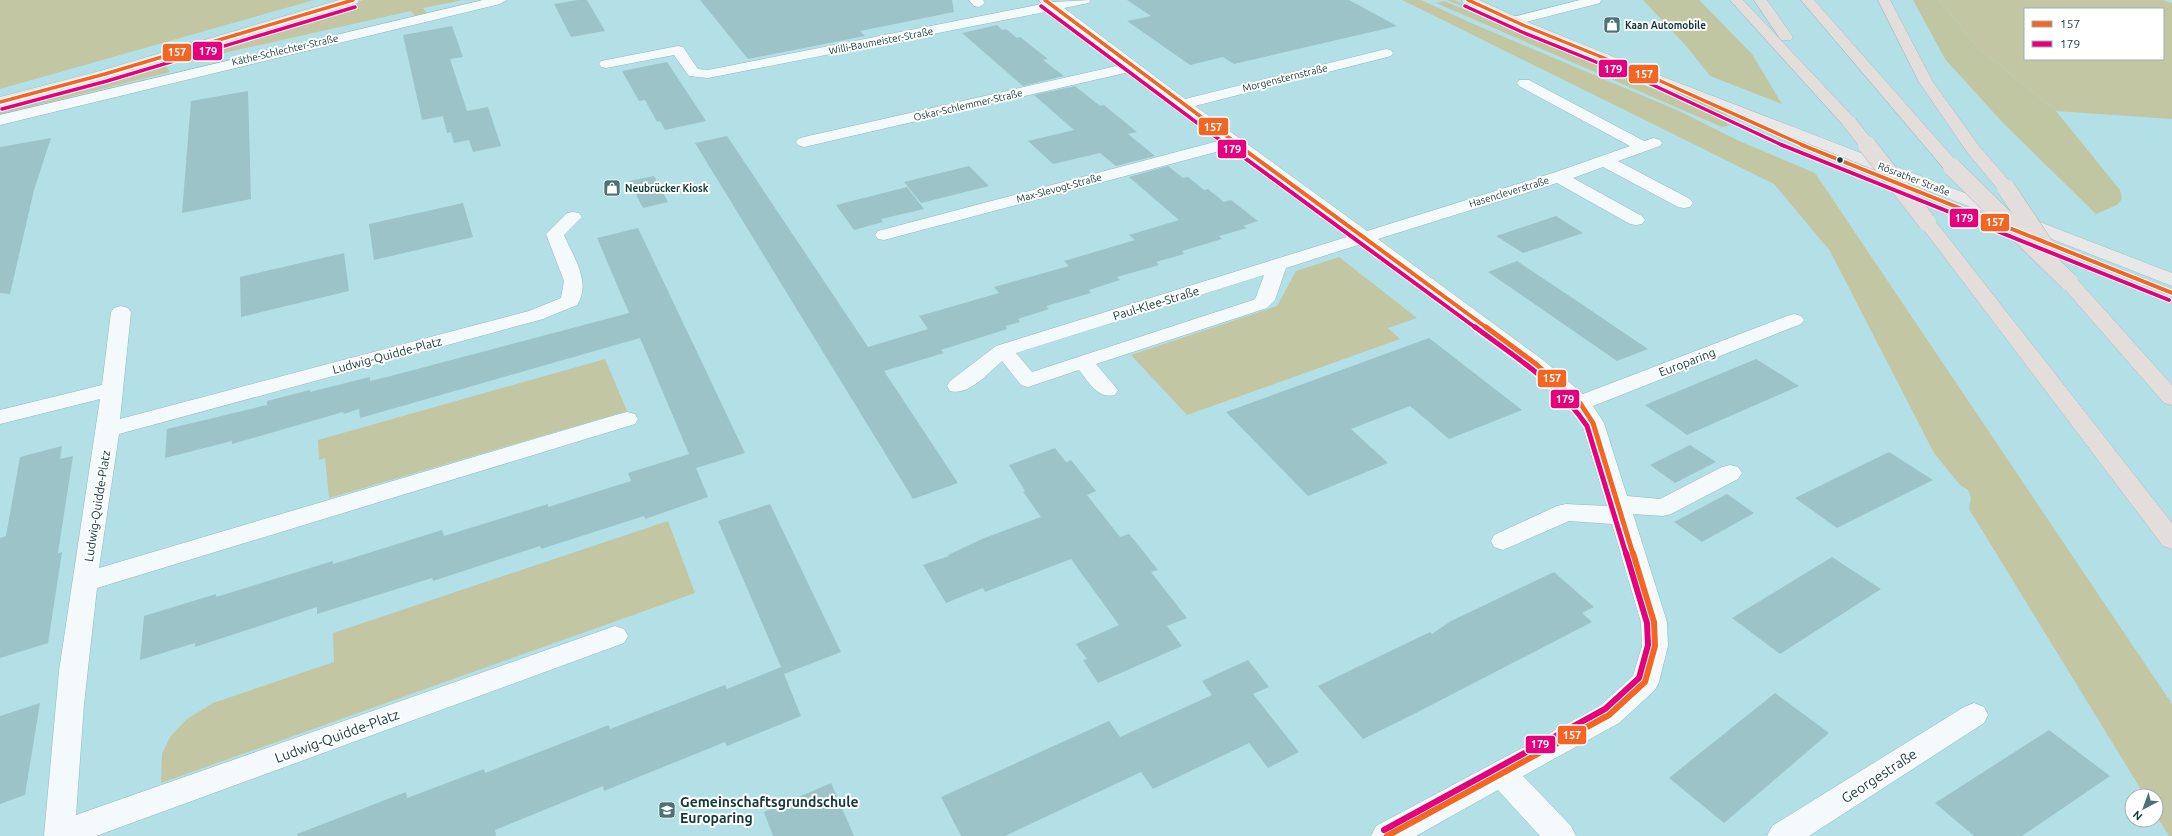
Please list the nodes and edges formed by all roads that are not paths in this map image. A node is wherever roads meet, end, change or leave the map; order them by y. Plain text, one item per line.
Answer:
1 (353, 0) edge
2 (500, 0) edge
3 (1084, 0) edge
4 (1468, 0) edge
5 (1595, 0) edge
6 (1736, 0) edge
7 (1760, 0) edge
8 (1807, 0) edge
9 (1884, 0) edge
10 (1049, 3) edge
11 (1514, 21) junction
12 (1386, 53) dead end
13 (606, 64) dead end
14 (1132, 67) junction
15 (1656, 79) junction
16 (1524, 83) dead end
17 (0, 102) edge
18 (1833, 103) junction
19 (1184, 104) junction
20 (0, 120) edge
21 (804, 142) dead end
22 (1234, 142) junction
23 (1605, 161) junction
24 (1559, 177) junction
25 (1684, 204) dead end
26 (573, 217) dead end
27 (1636, 220) dead end
28 (884, 235) dead end
29 (1363, 238) junction
30 (1277, 266) junction
31 (2172, 280) edge
32 (2069, 282) junction
33 (2172, 293) edge
34 (121, 312) dead end
35 (1794, 320) dead end
36 (1003, 350) junction
37 (1083, 362) junction
38 (958, 386) dead end
39 (112, 389) junction
40 (1107, 390) dead end
41 (2172, 398) edge
42 (1580, 403) junction
43 (0, 418) edge
44 (627, 419) dead end
45 (109, 429) junction
46 (1730, 473) dead end
47 (1619, 510) junction
48 (1503, 540) dead end
49 (2172, 540) edge
50 (85, 582) junction
51 (615, 636) dead end
52 (1974, 715) dead end
53 (1501, 773) junction
54 (60, 836) edge
55 (1387, 836) edge
56 (1560, 836) edge
57 (1783, 836) edge

1 - 17 main road
2 - 20 street, Käthe-Schlechter-Straße
3 - 10 street, Willi-Baumeister-Straße
4 - 11 main road, Rösrather Straße
5 - 11 street
6 - 18 highway
7 - 18 highway
8 - 32 highway, bridge
9 - 32 highway, bridge
10 - 13 street, Willi-Baumeister-Straße
10 - 14 street
11 - 15 main road, Rösrather Straße
12 - 19 street, Morgensternstraße
14 - 19 street
14 - 21 street, Oskar-Schlemmer-Straße
15 - 31 main road, Rösrather Straße
15 - 33 main road, Rösrather Straße
16 - 23 street, Hasencleverstraße
18 - 49 highway, bridge
19 - 22 street
22 - 28 street, Max-Slevogt-Straße
22 - 29 street
23 - 24 street, Hasencleverstraße
23 - 25 street
24 - 27 street
24 - 29 street, Hasencleverstraße
26 - 45 street, Ludwig-Quidde-Platz
29 - 30 street, Paul-Klee-Straße
29 - 42 street
30 - 36 street, Paul-Klee-Straße
30 - 37 street
32 - 41 highway
34 - 39 street, Ludwig-Quidde-Platz
35 - 42 street, Europaring
36 - 37 street
36 - 38 street, Paul-Klee-Straße
37 - 40 street
39 - 43 street
39 - 45 street, Ludwig-Quidde-Platz
42 - 47 street
44 - 50 street, Ludwig-Quidde-Platz
45 - 50 street, Ludwig-Quidde-Platz
46 - 47 street
47 - 48 street
47 - 53 street
50 - 54 street, Ludwig-Quidde-Platz
51 - 54 street, Ludwig-Quidde-Platz
52 - 57 street, Georgestraße
53 - 55 street
53 - 56 street

